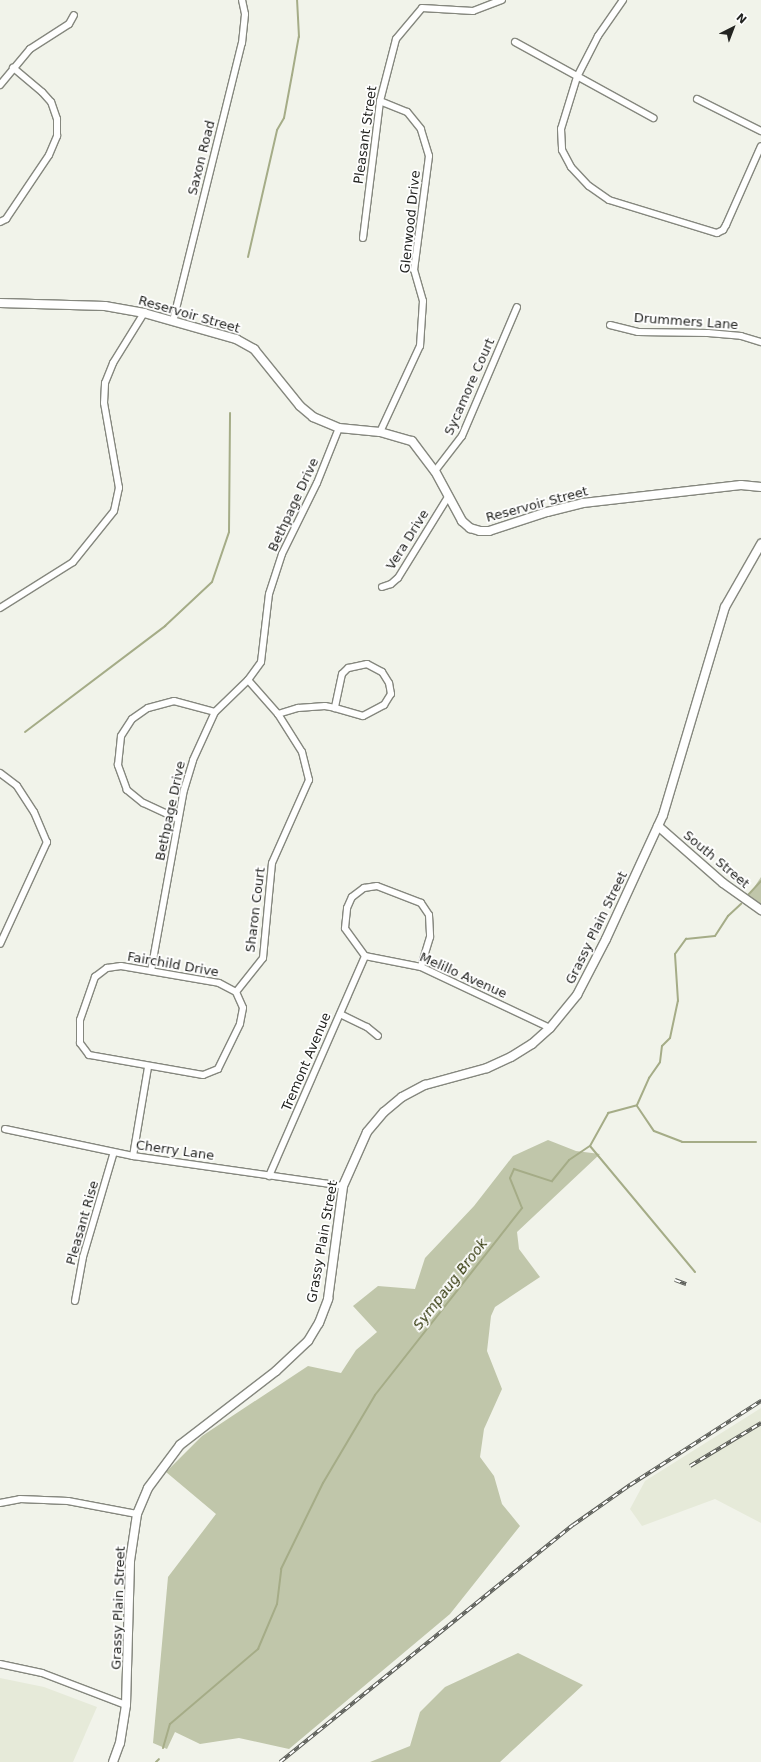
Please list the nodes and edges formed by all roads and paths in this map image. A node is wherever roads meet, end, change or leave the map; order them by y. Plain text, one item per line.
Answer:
1 (242, 0) edge
2 (502, 0) edge
3 (623, 0) edge
4 (74, 15) dead end
5 (515, 42) dead end
6 (13, 68) junction
7 (577, 77) junction
8 (0, 86) edge
9 (697, 99) dead end
10 (380, 101) junction
11 (653, 118) dead end
12 (761, 131) edge
13 (761, 146) edge
14 (0, 222) edge
15 (363, 238) dead end
16 (0, 303) edge
17 (516, 307) dead end
18 (144, 312) junction
19 (173, 321) junction
20 (610, 325) dead end
21 (761, 342) edge
22 (339, 428) junction
23 (380, 432) junction
24 (435, 471) junction
25 (761, 487) edge
26 (448, 497) junction
27 (761, 544) edge
28 (382, 587) dead end
29 (0, 608) edge
30 (248, 680) junction
31 (335, 708) junction
32 (214, 712) junction
33 (278, 714) junction
34 (0, 774) edge
35 (178, 819) junction
36 (658, 826) junction
37 (761, 910) edge
38 (0, 944) edge
39 (365, 956) junction
40 (421, 967) junction
41 (152, 971) junction
42 (236, 992) junction
43 (340, 1014) junction
44 (550, 1028) junction
45 (378, 1036) dead end
46 (148, 1067) junction
47 (4, 1130) dead end
48 (114, 1152) junction
49 (133, 1156) junction
50 (269, 1176) junction
51 (343, 1186) junction
52 (75, 1301) dead end
53 (0, 1503) edge
54 (137, 1514) junction
55 (0, 1664) edge
56 (126, 1705) junction
57 (112, 1762) edge

1 - 19 street, Saxon Road
2 - 10 street, Pleasant Street
3 - 7 street
4 - 6 street
5 - 7 street
6 - 8 street
6 - 14 street
7 - 11 street
7 - 13 street
9 - 12 street
10 - 15 street, Pleasant Street
10 - 23 street, Glenwood Drive
16 - 18 main road, Reservoir Street
17 - 24 street, Sycamore Court
18 - 19 main road, Reservoir Street
18 - 29 street
19 - 22 main road, Reservoir Street
20 - 21 street, Drummers Lane
22 - 23 main road, Reservoir Street
22 - 30 street, Bethpage Drive
23 - 24 main road, Reservoir Street
24 - 26 main road, Reservoir Street
25 - 26 main road, Reservoir Street
26 - 28 street, Vera Drive
27 - 36 main road, Grassy Plain Street
30 - 32 street, Bethpage Drive
30 - 33 street, Sharon Court
31 - 31 street
31 - 33 street
32 - 35 street, Bethpage Drive
32 - 35 street
33 - 42 street, Sharon Court
34 - 38 street
35 - 41 street, Bethpage Drive
36 - 37 main road, South Street
36 - 44 main road, Grassy Plain Street
39 - 40 street, Melillo Avenue
39 - 40 street
39 - 43 street, Tremont Avenue
40 - 44 street, Melillo Avenue
41 - 42 street, Fairchild Drive
41 - 46 street, Fairchild Drive
42 - 46 street, Fairchild Drive
43 - 45 street
43 - 50 street, Tremont Avenue
44 - 51 main road, Grassy Plain Street
46 - 49 street
47 - 48 street, Cherry Lane
48 - 49 street, Cherry Lane
48 - 52 street, Pleasant Rise
49 - 50 street, Cherry Lane
50 - 51 street, Cherry Lane
51 - 54 main road, Grassy Plain Street
53 - 54 street
54 - 56 main road, Grassy Plain Street
55 - 56 street
56 - 57 main road, Grassy Plain Street

